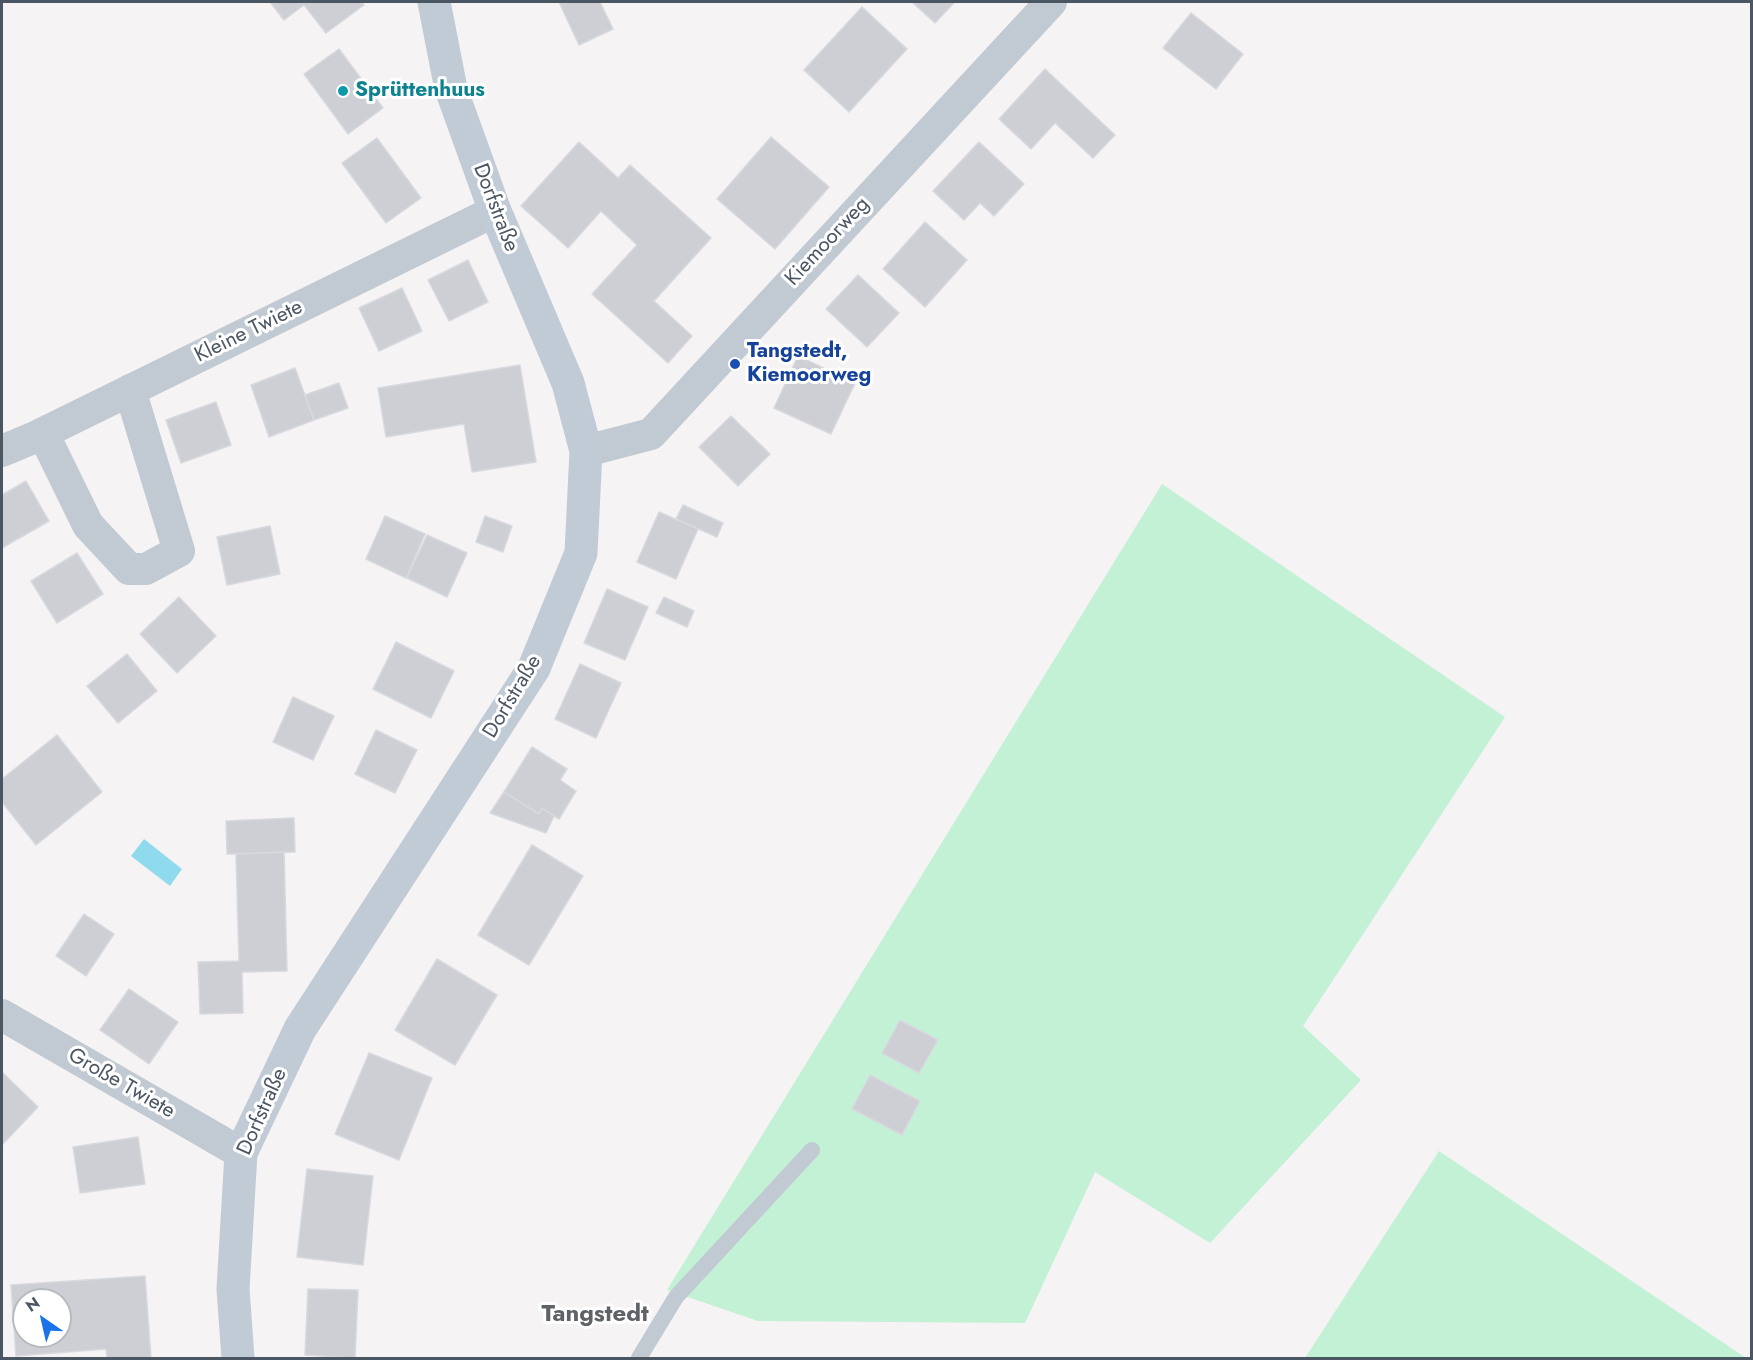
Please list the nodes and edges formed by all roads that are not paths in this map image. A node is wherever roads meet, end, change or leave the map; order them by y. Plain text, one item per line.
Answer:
1 (434, 2) edge
2 (1051, 2) edge
3 (495, 210) junction
4 (129, 390) junction
5 (43, 433) junction
6 (2, 451) edge
7 (586, 451) junction
8 (2, 1015) edge
9 (812, 1150) dead end
10 (241, 1153) junction
11 (238, 1359) edge
12 (639, 1359) edge

1 - 3 main road, Dorfstraße
2 - 7 street, Kiemoorweg
3 - 4 street, Kleine Twiete
3 - 7 main road, Dorfstraße
4 - 5 street, Kleine Twiete
4 - 5 street
5 - 6 street, Kleine Twiete
7 - 10 main road, Dorfstraße
8 - 10 street, Große Twiete
9 - 12 lane
10 - 11 main road, Dorfstraße

